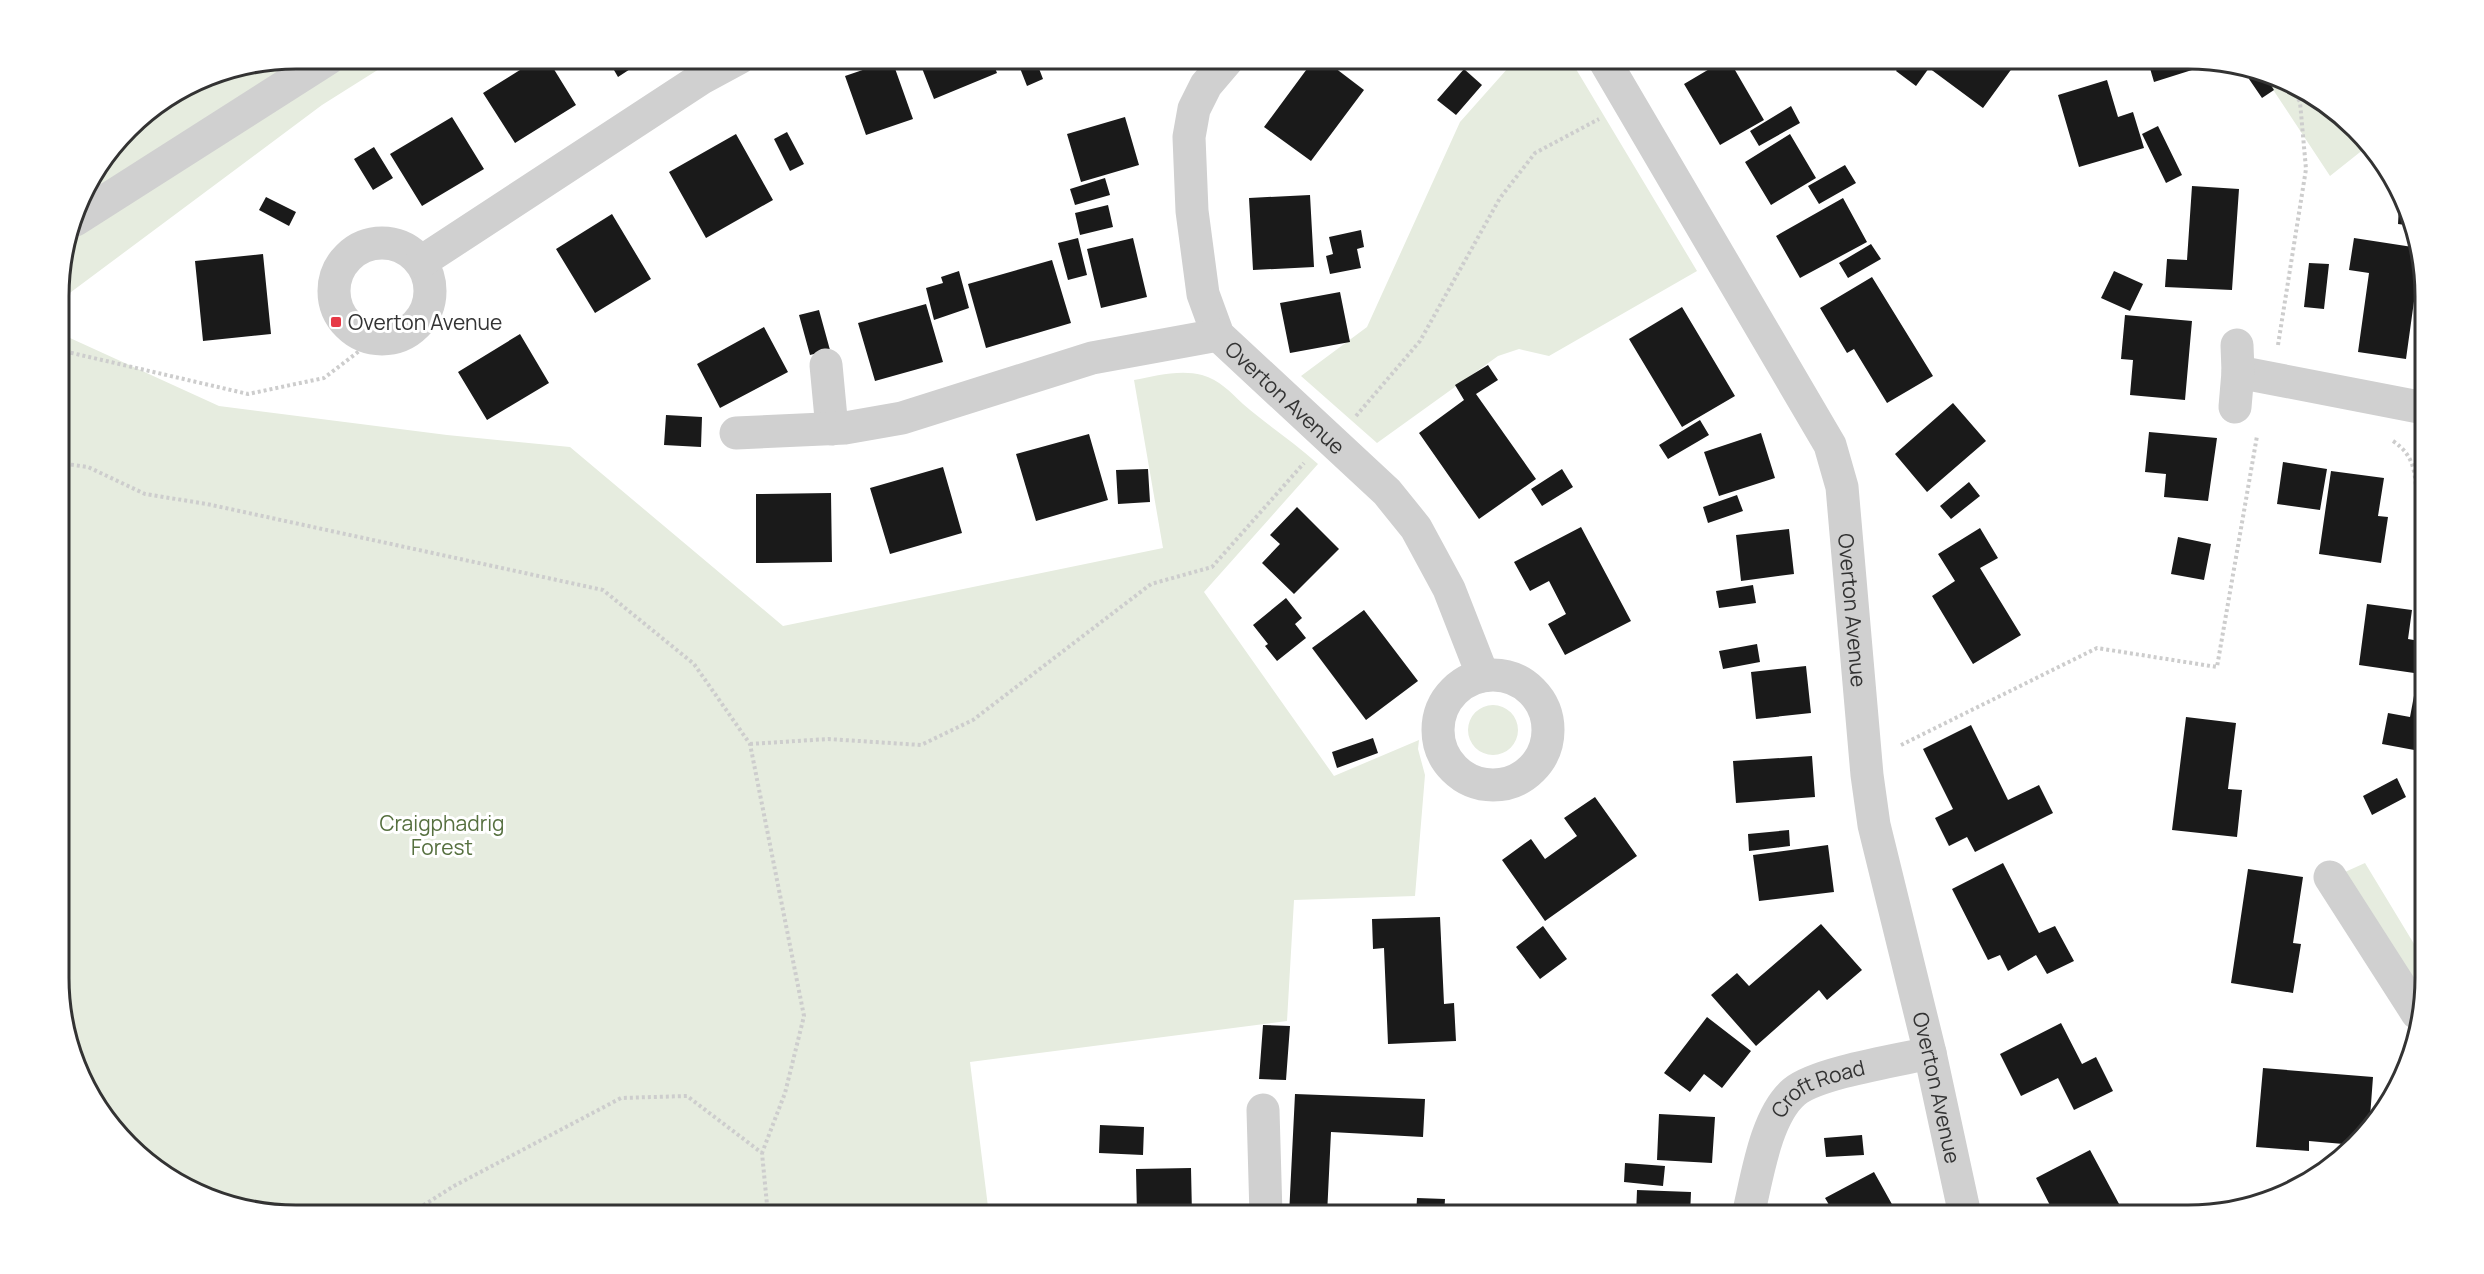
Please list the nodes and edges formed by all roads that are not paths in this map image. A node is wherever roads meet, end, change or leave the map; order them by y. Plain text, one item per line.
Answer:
1 (312, 69) edge
2 (719, 69) edge
3 (1220, 69) edge
4 (1609, 69) edge
5 (84, 214) edge
6 (422, 262) junction
7 (1218, 335) junction
8 (826, 365) dead end
9 (2415, 406) edge
10 (2235, 407) road end
11 (832, 429) junction
12 (736, 433) dead end
13 (1483, 676) dead end
14 (2330, 877) dead end
15 (2413, 1007) edge
16 (1930, 1053) junction
17 (1263, 1110) dead end
18 (1266, 1205) edge
19 (1751, 1205) edge
20 (1963, 1205) edge

1 - 5 street
2 - 6 street
3 - 7 street, Overton Avenue
4 - 16 street, Overton Avenue
6 - 6 street
7 - 11 street
7 - 13 street, Overton Avenue
8 - 11 street
9 - 10 street
11 - 12 street
14 - 15 street
16 - 19 street, Croft Road
16 - 20 street, Overton Avenue
17 - 18 street

